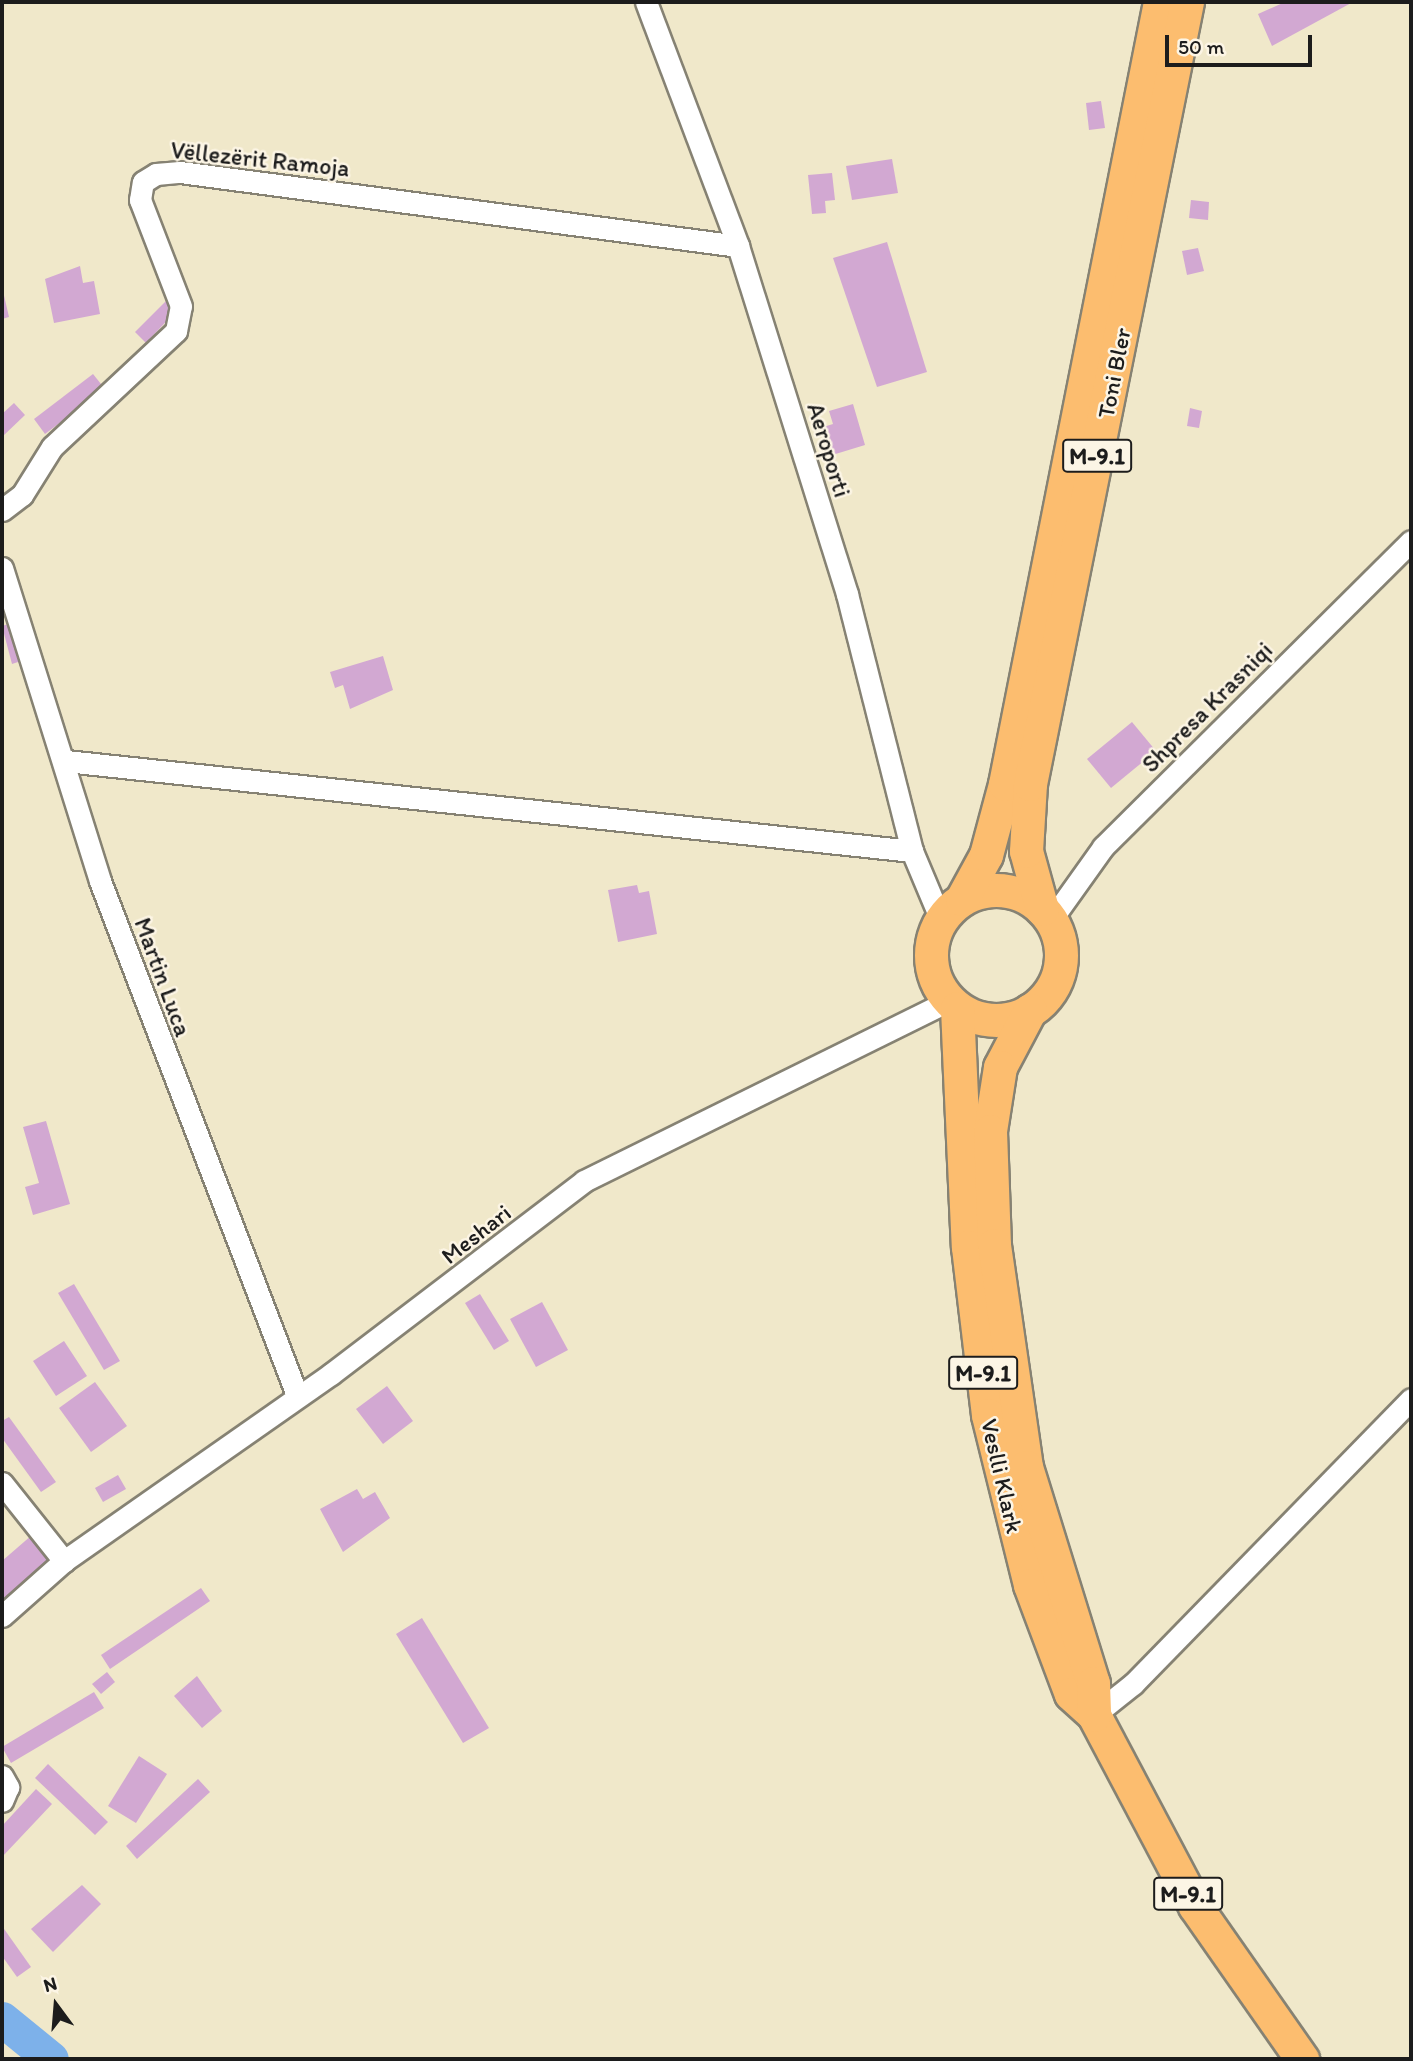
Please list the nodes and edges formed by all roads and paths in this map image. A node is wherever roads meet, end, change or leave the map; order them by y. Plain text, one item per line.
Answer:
1 (646, 2) edge
2 (1160, 2) edge
3 (1187, 2) edge
4 (738, 246) junction
5 (2, 510) edge
6 (1411, 541) edge
7 (2, 568) edge
8 (66, 761) junction
9 (912, 851) junction
10 (951, 909) junction
11 (1047, 914) junction
12 (953, 1004) junction
13 (1030, 1010) junction
14 (297, 1395) junction
15 (1411, 1398) edge
16 (2, 1483) edge
17 (64, 1561) junction
18 (2, 1616) edge
19 (1094, 1716) junction
20 (2, 1776) edge
21 (2, 1801) edge
22 (1302, 2059) edge

1 - 4 street, Aeroporti
2 - 10 main road, Toni Bler / M-9.1
3 - 11 main road, Toni Bler / M-9.1
4 - 5 street, Vëllezërit Ramoja
4 - 9 street, Aeroporti
6 - 11 street, Shpresa Krasniqi
7 - 8 street, Martin Luca
8 - 9 street
8 - 14 street, Martin Luca
9 - 10 street, Aeroporti
10 - 11 main road
10 - 12 main road, M-9.1
11 - 13 main road, M-9.1
12 - 13 main road
12 - 14 street, Meshari
12 - 19 main road, Veslli Klark / M-9.1
13 - 19 main road, Veslli Klark / M-9.1
14 - 17 street, Meshari
15 - 19 street
16 - 17 street
17 - 18 street, Meshari
19 - 22 main road, Veslli Klark / M-9.1
20 - 21 street

